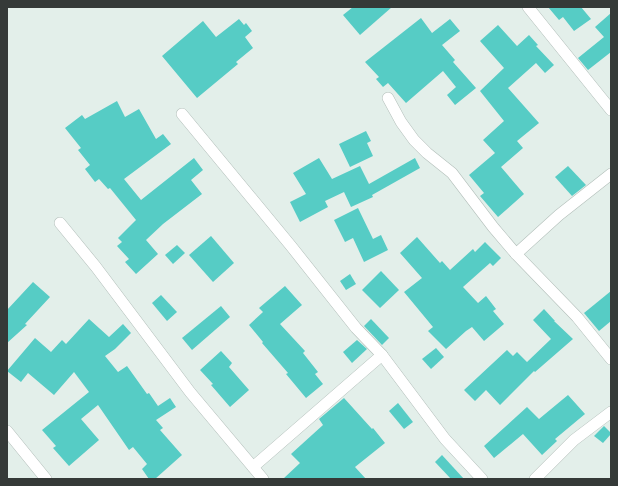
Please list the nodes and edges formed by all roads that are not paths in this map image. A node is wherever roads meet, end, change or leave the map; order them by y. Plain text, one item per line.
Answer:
1 (528, 7) edge
2 (388, 98) dead end
3 (611, 110) edge
4 (182, 114) dead end
5 (611, 174) edge
6 (60, 223) dead end
7 (516, 254) junction
8 (382, 355) junction
9 (611, 359) edge
10 (611, 412) edge
11 (7, 431) edge
12 (253, 467) junction
13 (46, 479) edge
14 (263, 479) edge
15 (482, 479) edge
16 (535, 479) edge

1 - 3 street
2 - 7 street
4 - 8 street
5 - 7 street
6 - 12 street
7 - 9 street
8 - 12 street
8 - 15 street
10 - 16 street
11 - 13 street
12 - 14 street

